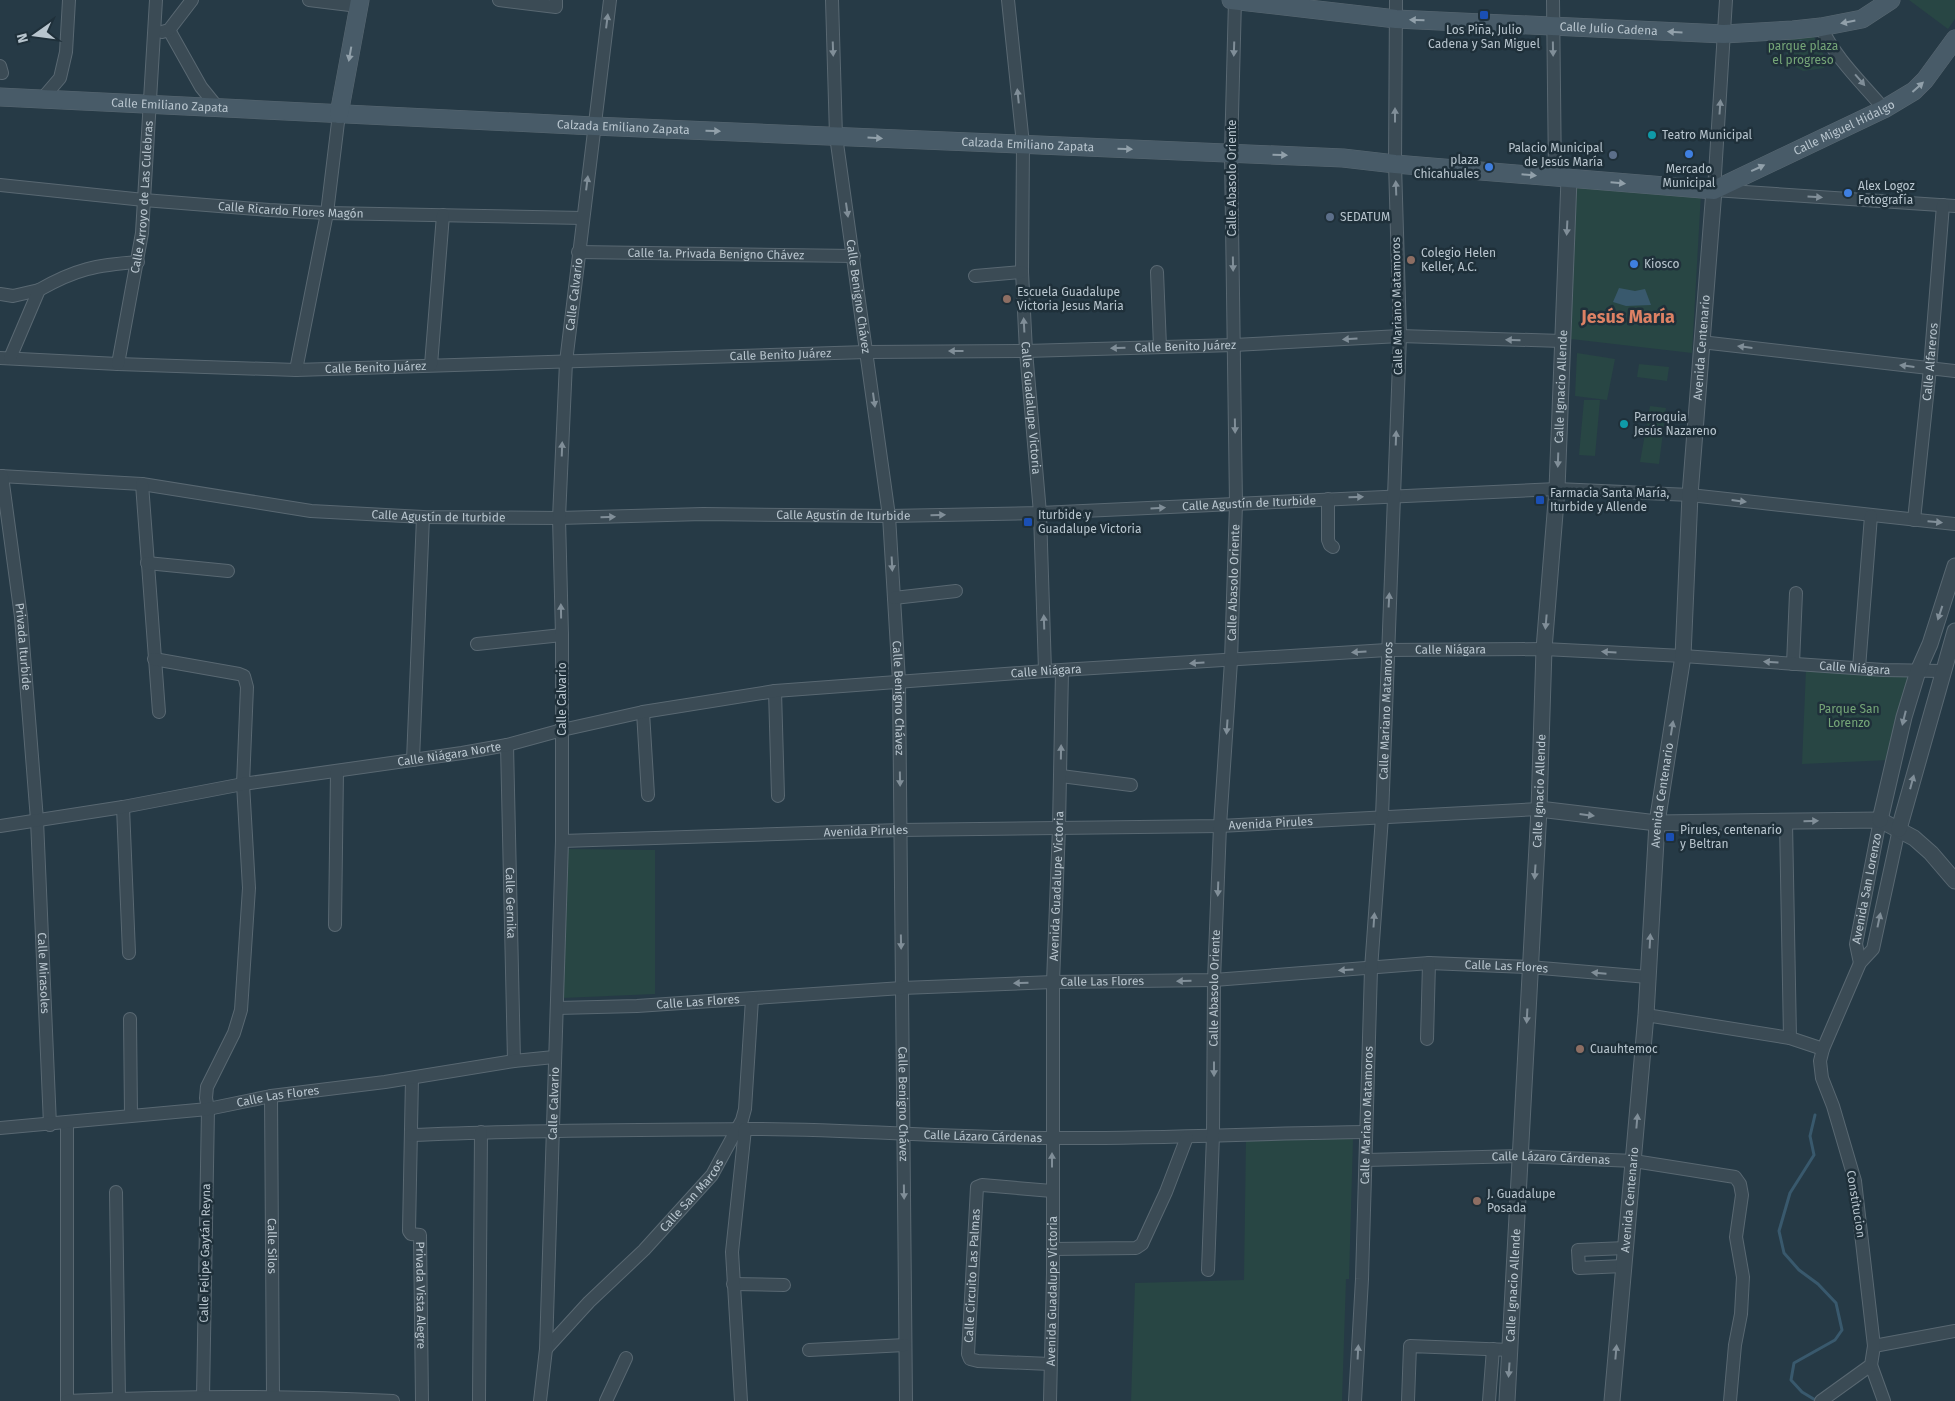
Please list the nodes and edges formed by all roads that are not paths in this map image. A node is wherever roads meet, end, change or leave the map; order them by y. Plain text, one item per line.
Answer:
1 (69, 0) edge
2 (156, 0) edge
3 (192, 0) edge
4 (308, 0) edge
5 (499, 0) edge
6 (556, 0) edge
7 (610, 0) edge
8 (832, 0) edge
9 (1008, 0) edge
10 (1231, 0) edge
11 (1235, 0) edge
12 (1396, 0) edge
13 (1553, 0) edge
14 (1726, 0) edge
15 (1891, 0) edge
16 (359, 3) edge
17 (1396, 19) junction
18 (1553, 25) junction
19 (1821, 27) junction
20 (168, 30) junction
21 (1724, 34) junction
22 (153, 36) junction
23 (1955, 39) edge
24 (0, 97) edge
25 (42, 99) junction
26 (151, 104) junction
27 (218, 108) junction
28 (1884, 109) junction
29 (339, 114) junction
30 (594, 126) junction
31 (836, 136) junction
32 (1023, 144) junction
33 (1231, 153) junction
34 (1395, 164) junction
35 (1562, 178) junction
36 (0, 185) edge
37 (1714, 190) junction
38 (144, 200) junction
39 (1949, 205) edge
40 (327, 213) junction
41 (443, 215) junction
42 (583, 218) junction
43 (578, 252) junction
44 (854, 256) junction
45 (138, 262) junction
46 (1022, 272) junction
47 (1158, 272) dead end
48 (975, 276) dead end
49 (39, 290) junction
50 (0, 294) edge
51 (1400, 336) junction
52 (1562, 341) junction
53 (1701, 342) junction
54 (1234, 344) junction
55 (1160, 347) junction
56 (1026, 351) junction
57 (867, 352) junction
58 (5, 358) edge
59 (566, 362) junction
60 (118, 364) junction
61 (431, 365) junction
62 (1930, 368) junction
63 (296, 370) junction
64 (1955, 371) edge
65 (1, 476) edge
66 (142, 484) junction
67 (1557, 489) junction
68 (1690, 495) junction
69 (1394, 496) junction
70 (1328, 498) junction
71 (1236, 504) junction
72 (1040, 513) junction
73 (889, 516) junction
74 (1871, 516) junction
75 (423, 518) junction
76 (559, 518) junction
77 (1914, 520) junction
78 (1955, 524) edge
79 (1332, 547) dead end
80 (147, 563) junction
81 (1955, 566) edge
82 (228, 571) dead end
83 (956, 591) dead end
84 (1796, 593) dead end
85 (894, 598) junction
86 (1955, 631) edge
87 (562, 635) junction
88 (477, 644) dead end
89 (1544, 649) junction
90 (1386, 650) junction
91 (1683, 656) junction
92 (154, 659) junction
93 (1231, 660) junction
94 (1793, 664) junction
95 (1859, 668) junction
96 (1045, 671) junction
97 (1062, 671) junction
98 (1918, 671) junction
99 (1942, 671) junction
100 (899, 681) junction
101 (775, 691) junction
102 (159, 712) dead end
103 (643, 712) junction
104 (562, 730) junction
105 (507, 744) junction
106 (414, 760) junction
107 (337, 771) junction
108 (1060, 776) junction
109 (243, 784) junction
110 (1131, 785) dead end
111 (648, 795) dead end
112 (778, 796) dead end
113 (122, 807) junction
114 (1539, 808) junction
115 (1382, 817) junction
116 (37, 820) junction
117 (1880, 820) junction
118 (1786, 822) junction
119 (1657, 824) junction
120 (0, 826) edge
121 (1220, 826) junction
122 (1059, 827) junction
123 (1899, 829) junction
124 (900, 830) junction
125 (562, 841) junction
126 (1955, 881) edge
127 (335, 925) dead end
128 (129, 953) dead end
129 (1429, 963) junction
130 (1860, 963) junction
131 (1529, 967) junction
132 (1371, 968) junction
133 (1648, 977) junction
134 (1214, 980) junction
135 (1053, 982) junction
136 (902, 988) junction
137 (752, 999) junction
138 (558, 1008) junction
139 (1646, 1015) junction
140 (130, 1019) dead end
141 (1790, 1038) junction
142 (1427, 1039) dead end
143 (1823, 1049) junction
144 (554, 1057) junction
145 (514, 1061) junction
146 (412, 1078) junction
147 (271, 1096) junction
148 (208, 1109) junction
149 (131, 1115) junction
150 (67, 1123) junction
151 (50, 1125) junction
152 (0, 1128) edge
153 (740, 1130) junction
154 (481, 1132) junction
155 (551, 1132) junction
156 (1366, 1132) junction
157 (903, 1134) junction
158 (411, 1135) junction
159 (1213, 1135) junction
160 (1187, 1137) junction
161 (1052, 1138) junction
162 (1521, 1156) junction
163 (1366, 1160) junction
164 (1634, 1161) junction
165 (1052, 1191) junction
166 (116, 1192) dead end
167 (1626, 1248) junction
168 (1053, 1249) junction
169 (1624, 1266) junction
170 (1208, 1270) dead end
171 (733, 1284) junction
172 (784, 1285) dead end
173 (1955, 1331) edge
174 (905, 1345) junction
175 (1874, 1346) junction
176 (546, 1349) junction
177 (1493, 1349) junction
178 (809, 1350) dead end
179 (1511, 1350) junction
180 (626, 1358) dead end
181 (1050, 1364) junction
182 (1871, 1365) junction
183 (273, 1396) junction
184 (202, 1397) junction
185 (119, 1399) junction
186 (223, 1399) edge
187 (298, 1399) edge
188 (338, 1400) edge
189 (67, 1401) edge
190 (393, 1401) edge
191 (422, 1401) edge
192 (479, 1401) edge
193 (540, 1401) edge
194 (606, 1401) edge
195 (741, 1401) edge
196 (906, 1401) edge
197 (1050, 1401) edge
198 (1355, 1401) edge
199 (1408, 1401) edge
200 (1489, 1401) edge
201 (1507, 1401) edge
202 (1612, 1401) edge
203 (1730, 1401) edge
204 (1821, 1401) edge
205 (1884, 1401) edge

1 - 25 street
2 - 22 street, Calle Arroyo de Las Culebras
3 - 20 street
4 - 16 street
5 - 6 street
30 -> 7 street, Calle Calvario
8 -> 31 street, Calle Benigno Chávez
32 -> 9 street, Calle Guadalupe Victoria
10 - 11 main road, Calle Julio Cadena
11 - 17 main road, Calle Julio Cadena
11 -> 33 street, Calle Abasolo Oriente
12 - 17 street, Calle Mariano Matamoros
13 - 18 street
14 - 21 street
15 -> 19 main road, Calle Julio Cadena
16 -> 29 main road
18 -> 17 main road, Calle Julio Cadena
34 -> 17 street, Calle Mariano Matamoros
21 -> 18 main road, Calle Julio Cadena
18 -> 35 street
19 - 21 main road, Calle Julio Cadena
19 -> 28 street
20 - 22 street
20 - 27 street
37 -> 21 street
22 - 26 street, Calle Arroyo de Las Culebras
28 -> 23 main road, Calle Miguel Hidalgo
24 - 25 main road, Calle Emiliano Zapata
25 - 26 main road, Calle Emiliano Zapata
26 - 27 main road, Calle Emiliano Zapata
26 - 38 street, Calle Arroyo de Las Culebras
27 - 29 main road, Calle Emiliano Zapata
37 -> 28 main road, Calle Miguel Hidalgo
29 - 30 main road, Calzada Emiliano Zapata
29 - 40 street
30 -> 31 main road, Calzada Emiliano Zapata
42 -> 30 street, Calle Calvario
31 -> 32 main road, Calzada Emiliano Zapata
31 -> 44 street, Calle Benigno Chávez
32 -> 33 main road, Calzada Emiliano Zapata
32 - 46 street, Calle Guadalupe Victoria
33 -> 34 main road, Calzada Emiliano Zapata
33 -> 54 street, Calle Abasolo Oriente
34 -> 35 main road, Calzada Emiliano Zapata
51 -> 34 street, Calle Mariano Matamoros
35 -> 37 main road, Calzada Emiliano Zapata
35 -> 52 street, Calle Ignacio Allende
36 - 38 street, Calle Ricardo Flores Magón
37 -> 39 street
37 - 53 street, Avenida Centenario
38 - 40 street, Calle Ricardo Flores Magón
38 - 45 street, Calle Arroyo de Las Culebras
39 - 62 street, Calle Alfareros
40 - 41 street, Calle Ricardo Flores Magón
40 - 63 street
41 - 42 street, Calle Ricardo Flores Magón
41 - 61 street
42 - 43 street, Calle Calvario
43 - 44 street, Calle 1a. Privada Benigno Chávez
43 - 59 street, Calle Calvario
44 - 57 street, Calle Benigno Chávez
45 - 49 street
45 - 60 street, Calle Arroyo de Las Culebras
46 - 48 street
56 -> 46 street, Calle Guadalupe Victoria
47 - 55 street
49 - 50 street
49 - 58 street
52 -> 51 street, Calle Benito Juárez
51 -> 54 street, Calle Benito Juárez
69 -> 51 street, Calle Mariano Matamoros
52 -> 67 street, Calle Ignacio Allende
62 -> 53 street
53 - 68 street, Avenida Centenario
54 - 55 street, Calle Benito Juárez
54 -> 71 street, Calle Abasolo Oriente
55 -> 56 street, Calle Benito Juárez
56 -> 57 street, Calle Benito Juárez
56 - 72 street, Calle Guadalupe Victoria
57 - 59 street, Calle Benito Juárez
57 -> 73 street, Calle Benigno Chávez
58 - 60 street, Calle Benito Juárez
59 - 61 street, Calle Benito Juárez
76 -> 59 street, Calle Calvario
60 - 63 street, Calle Benito Juárez
61 - 63 street, Calle Benito Juárez
62 - 64 street
62 - 77 street, Calle Alfareros
65 - 66 street, Calle Agustín de Iturbide
65 - 116 street, Privada Iturbide
66 - 75 street, Calle Agustín de Iturbide
66 - 80 street
67 - 68 street, Calle Agustín de Iturbide
67 - 69 street, Calle Agustín de Iturbide
67 -> 89 street, Calle Ignacio Allende
68 -> 74 street, Calle Agustín de Iturbide
68 - 91 street, Avenida Centenario
70 -> 69 street, Calle Agustín de Iturbide
90 -> 69 street, Calle Mariano Matamoros
70 - 71 street, Calle Agustín de Iturbide
70 - 79 street
72 -> 71 street, Calle Agustín de Iturbide
71 - 93 street, Calle Abasolo Oriente
73 -> 72 street, Calle Agustín de Iturbide
96 -> 72 street, Calle Guadalupe Victoria
76 -> 73 street, Calle Agustín de Iturbide
73 -> 85 street, Calle Benigno Chávez
74 - 77 street, Calle Agustín de Iturbide
74 - 95 street
75 - 76 street, Calle Agustín de Iturbide
75 - 106 street
87 -> 76 street, Calle Calvario
77 -> 78 street, Calle Agustín de Iturbide
80 - 82 street
80 - 92 street
81 -> 98 street, Avenida San Lorenzo
83 - 85 street
84 - 94 street
85 - 100 street, Calle Benigno Chávez
86 - 99 street, Avenida San Lorenzo
87 - 88 street
87 - 104 street, Calle Calvario
89 - 90 street, Calle Niágara
91 -> 89 street, Calle Niágara
89 - 114 street, Calle Ignacio Allende
90 -> 93 street, Calle Niágara
90 - 115 street, Calle Mariano Matamoros
94 -> 91 street, Calle Niágara
119 -> 91 street, Avenida Centenario
92 - 102 street
92 - 109 street, Calle Felipe Gaytán Reyna
93 -> 97 street, Calle Niágara
93 -> 121 street, Calle Abasolo Oriente
94 - 95 street, Calle Niágara
95 - 98 street, Calle Niágara
96 - 97 street, Calle Niágara
96 - 100 street, Calle Niágara
108 -> 97 street, Avenida Guadalupe Victoria
98 - 99 street, Calle Niágara
98 -> 117 street, Avenida San Lorenzo
123 -> 99 street, Avenida San Lorenzo
100 - 101 street, Calle Niágara Norte
100 -> 124 street, Calle Benigno Chávez
101 - 103 street, Calle Niágara Norte
101 - 112 street
103 - 104 street, Calle Niágara Norte
103 - 111 street
104 - 105 street, Calle Niágara Norte
104 - 125 street, Calle Calvario
105 - 106 street, Calle Niágara Norte
105 - 145 street, Calle Gernika
106 - 107 street, Calle Niágara Norte
107 - 109 street, Calle Niágara Norte
107 - 127 street
108 - 110 street
108 - 122 street, Avenida Guadalupe Victoria
109 - 113 street, Calle Niágara Norte
109 - 148 street, Calle Felipe Gaytán Reyna
113 - 116 street, Calle Niágara Norte
113 - 128 street
114 - 115 street, Avenida Pirules
114 -> 119 street, Avenida Pirules
114 -> 131 street, Calle Ignacio Allende
115 - 121 street, Avenida Pirules
132 -> 115 street, Calle Mariano Matamoros
116 - 120 street, Calle Niágara Norte
116 - 151 street, Calle Mirasoles
118 -> 117 street, Avenida Pirules
117 - 123 street, Avenida Pirules
117 - 130 street, Avenida San Lorenzo
118 - 119 street, Avenida Pirules
118 - 141 street
133 -> 119 street, Avenida Centenario
121 - 122 street, Avenida Pirules
121 -> 134 street, Calle Abasolo Oriente
122 - 124 street, Avenida Pirules
122 - 135 street, Avenida Guadalupe Victoria
123 - 126 street, Avenida Pirules
130 -> 123 street, Avenida San Lorenzo
124 - 125 street, Avenida Pirules
124 -> 136 street, Calle Benigno Chávez
125 - 138 street, Calle Calvario
129 - 131 street, Calle Las Flores
129 - 132 street, Calle Las Flores
129 - 142 street
130 - 143 street, Constitucion
133 -> 131 street, Calle Las Flores
131 -> 162 street, Calle Ignacio Allende
132 -> 134 street, Calle Las Flores
132 - 156 street, Calle Mariano Matamoros
133 - 139 street, Avenida Centenario
134 -> 135 street, Calle Las Flores
134 -> 159 street, Calle Abasolo Oriente
135 -> 136 street, Calle Las Flores
135 - 161 street, Avenida Guadalupe Victoria
136 - 137 street, Calle Las Flores
136 - 157 street, Calle Benigno Chávez
137 - 138 street, Calle Las Flores
137 - 153 street, Calle San Marcos
138 - 144 street, Calle Calvario
139 - 141 street
164 -> 139 street, Avenida Centenario
140 - 149 street
141 - 143 street
143 - 175 street, Constitucion
144 - 145 street, Calle Las Flores
144 - 155 street, Calle Calvario
145 - 146 street, Calle Las Flores
146 - 147 street, Calle Las Flores
146 - 158 street, Privada Vista Alegre
147 - 148 street, Calle Las Flores
147 - 183 street, Calle Silos
148 - 149 street, Calle Las Flores
148 - 184 street, Calle Felipe Gaytán Reyna
149 - 150 street, Calle Las Flores
150 - 151 street, Calle Las Flores
150 - 189 street
151 - 152 street, Calle Las Flores
153 - 155 street, Calle Lázaro Cárdenas
153 - 157 street, Calle Lázaro Cárdenas
153 - 171 street
153 - 176 street, Calle San Marcos
154 - 155 street, Calle Lázaro Cárdenas
154 - 158 street, Calle Lázaro Cárdenas
154 - 192 street
155 - 176 street, Calle Calvario
156 - 159 street, Calle Lázaro Cárdenas
156 - 163 street, Calle Mariano Matamoros
157 - 161 street, Calle Lázaro Cárdenas
157 -> 174 street, Calle Benigno Chávez
158 - 191 street, Privada Vista Alegre
159 - 160 street, Calle Lázaro Cárdenas
159 - 170 street, Calle Abasolo Oriente
160 - 161 street, Calle Lázaro Cárdenas
160 - 168 street
165 -> 161 street, Avenida Guadalupe Victoria
162 - 163 street, Calle Lázaro Cárdenas
162 - 164 street, Calle Lázaro Cárdenas
162 - 179 street, Calle Ignacio Allende
198 -> 163 street, Calle Mariano Matamoros
164 - 167 street, Avenida Centenario
164 - 203 street, Calle Lázaro Cárdenas
165 - 168 street, Avenida Guadalupe Victoria
165 - 181 street, Calle Circuito Las Palmas
166 - 185 street
167 - 169 street, Avenida Centenario
167 - 169 street
168 - 181 street, Avenida Guadalupe Victoria
202 -> 169 street, Avenida Centenario
171 - 172 street
171 - 195 street
173 - 175 street
174 - 178 street
174 - 196 street, Calle Benigno Chávez
175 - 182 street, Constitucion
176 - 193 street, Calle Calvario
177 - 179 street
177 - 199 street
177 - 200 street
179 -> 201 street, Calle Ignacio Allende
180 - 194 street
181 - 197 street, Avenida Guadalupe Victoria
182 - 204 street
182 - 205 street
183 - 186 street
183 - 187 street
184 - 185 street
184 - 186 street
185 - 189 street
187 - 188 street
188 - 190 street

